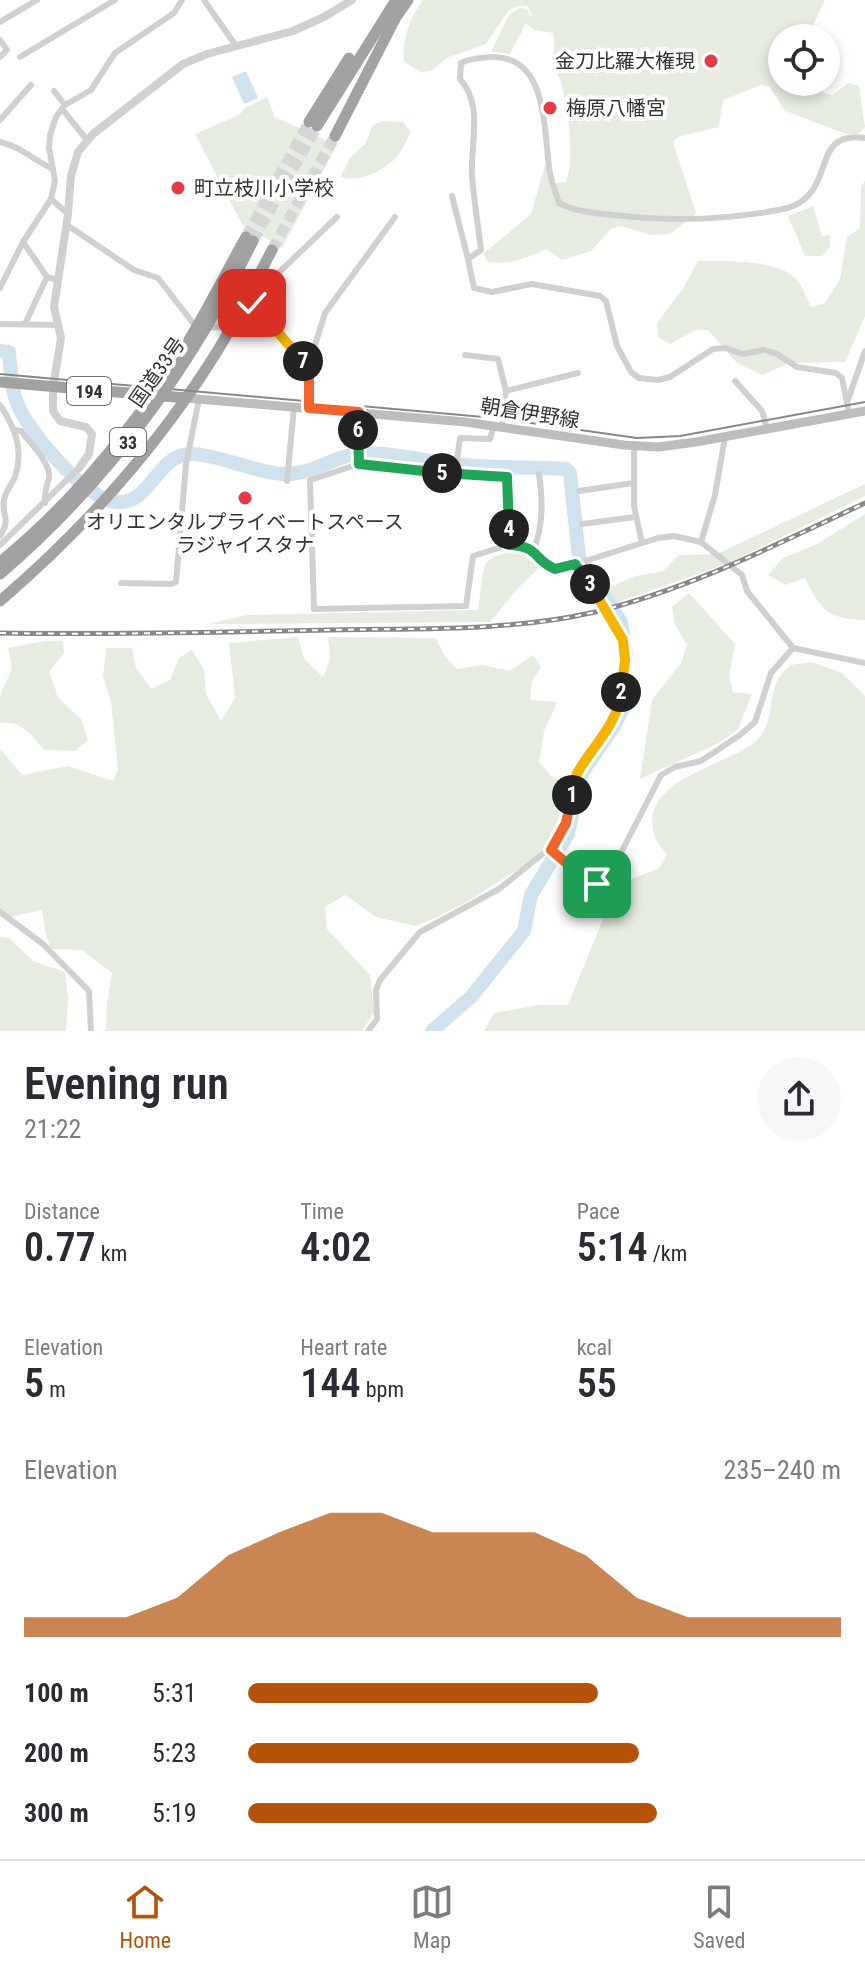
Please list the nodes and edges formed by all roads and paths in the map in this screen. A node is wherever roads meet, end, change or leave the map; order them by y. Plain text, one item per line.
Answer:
1 (37, 0) edge
2 (115, 0) edge
3 (182, 0) edge
4 (204, 0) edge
5 (352, 0) edge
6 (408, 0) edge
7 (394, 2) edge
8 (0, 22) edge
9 (0, 40) edge
10 (236, 46) junction
11 (0, 57) edge
12 (20, 57) dead end
13 (31, 85) dead end
14 (54, 91) dead end
15 (63, 107) junction
16 (0, 120) edge
17 (313, 124) tunnel mouth
18 (335, 136) tunnel mouth
19 (865, 138) edge
20 (87, 140) junction
21 (0, 142) edge
22 (53, 169) junction
23 (452, 196) dead end
24 (51, 199) junction
25 (68, 214) junction
26 (337, 217) dead end
27 (395, 217) dead end
28 (67, 225) junction
29 (23, 242) junction
30 (272, 250) tunnel mouth
31 (468, 259) junction
32 (47, 277) junction
33 (58, 280) junction
34 (0, 288) edge
35 (250, 304) junction
36 (0, 324) edge
37 (25, 324) junction
38 (59, 325) junction
39 (197, 325) junction
40 (865, 351) edge
41 (465, 355) dead end
42 (308, 368) junction
43 (578, 373) dead end
44 (735, 381) dead end
45 (0, 382) edge
46 (53, 388) junction
47 (506, 391) junction
48 (153, 395) junction
49 (186, 398) junction
50 (199, 399) junction
51 (848, 400) junction
52 (0, 405) edge
53 (294, 407) junction
54 (309, 408) junction
55 (865, 411) edge
56 (359, 412) junction
57 (849, 413) junction
58 (498, 425) junction
59 (767, 428) junction
60 (14, 430) junction
61 (725, 436) junction
62 (634, 446) junction
63 (359, 462) junction
64 (79, 468) joint
65 (456, 473) junction
66 (539, 474) dead end
67 (287, 480) dead end
68 (633, 483) junction
69 (579, 491) dead end
70 (45, 503) junction
71 (635, 517) junction
72 (7, 519) junction
73 (582, 524) dead end
74 (22, 525) junction
75 (0, 536) edge
76 (701, 542) junction
77 (642, 543) junction
78 (0, 545) edge
79 (509, 545) junction
80 (534, 550) junction
81 (0, 562) edge
82 (576, 564) junction
83 (0, 574) edge
84 (121, 583) dead end
85 (0, 601) edge
86 (793, 648) junction
87 (865, 663) edge
88 (555, 852) junction
89 (0, 912) edge
90 (91, 1031) edge
91 (368, 1031) edge

1 - 8 street
2 - 12 street
3 - 15 street
4 - 10 street
5 - 10 street
6 - 18 highway
7 - 17 highway
9 - 11 street
10 - 20 street
13 - 16 street
14 - 15 street
15 - 20 street
15 - 22 street
19 - 31 street
20 - 25 street
21 - 22 street
22 - 24 street
23 - 31 street
24 - 25 street
24 - 29 street
25 - 28 street
26 - 35 street
27 - 42 street
28 - 33 street
28 - 39 street
29 - 32 street
29 - 34 street
30 - 35 highway
31 - 51 street
32 - 33 street
32 - 37 street
33 - 38 street
35 - 39 street
35 - 42 street
35 - 49 highway
36 - 37 street
37 - 38 street
38 - 46 street
39 - 48 highway, 33
39 - 83 highway, 国道33号 / 33, bridge
40 - 51 street
41 - 47 street
42 - 54 street
43 - 47 street
44 - 59 street
45 - 46 highway, 194
46 - 48 highway, 194
46 - 64 street
47 - 58 street
48 - 49 highway, 194
48 - 81 highway
49 - 50 main road, 朝倉伊野線
49 - 85 highway
50 - 53 main road, 朝倉伊野線
50 - 84 street
51 - 57 street
52 - 60 street
53 - 54 main road, 朝倉伊野線
53 - 67 street
54 - 56 main road, 朝倉伊野線
55 - 57 main road, 朝倉伊野線
56 - 58 main road, 朝倉伊野線
56 - 63 street
57 - 59 main road, 朝倉伊野線
58 - 62 main road, 朝倉伊野線
58 - 65 street
59 - 61 main road, 朝倉伊野線
60 - 70 street
60 - 72 street
61 - 62 main road, 朝倉伊野線
61 - 76 street
62 - 68 street
63 - 65 street
63 - 79 street
64 - 70 street
65 - 79 street
66 - 80 street
68 - 69 street
68 - 71 street
70 - 74 street
71 - 73 street
71 - 77 street
72 - 74 street
72 - 75 street
74 - 78 street
76 - 77 street
76 - 86 street
77 - 82 street
79 - 80 street
80 - 82 street
82 - 88 street
86 - 87 street
86 - 88 street
88 - 91 street
89 - 90 street

